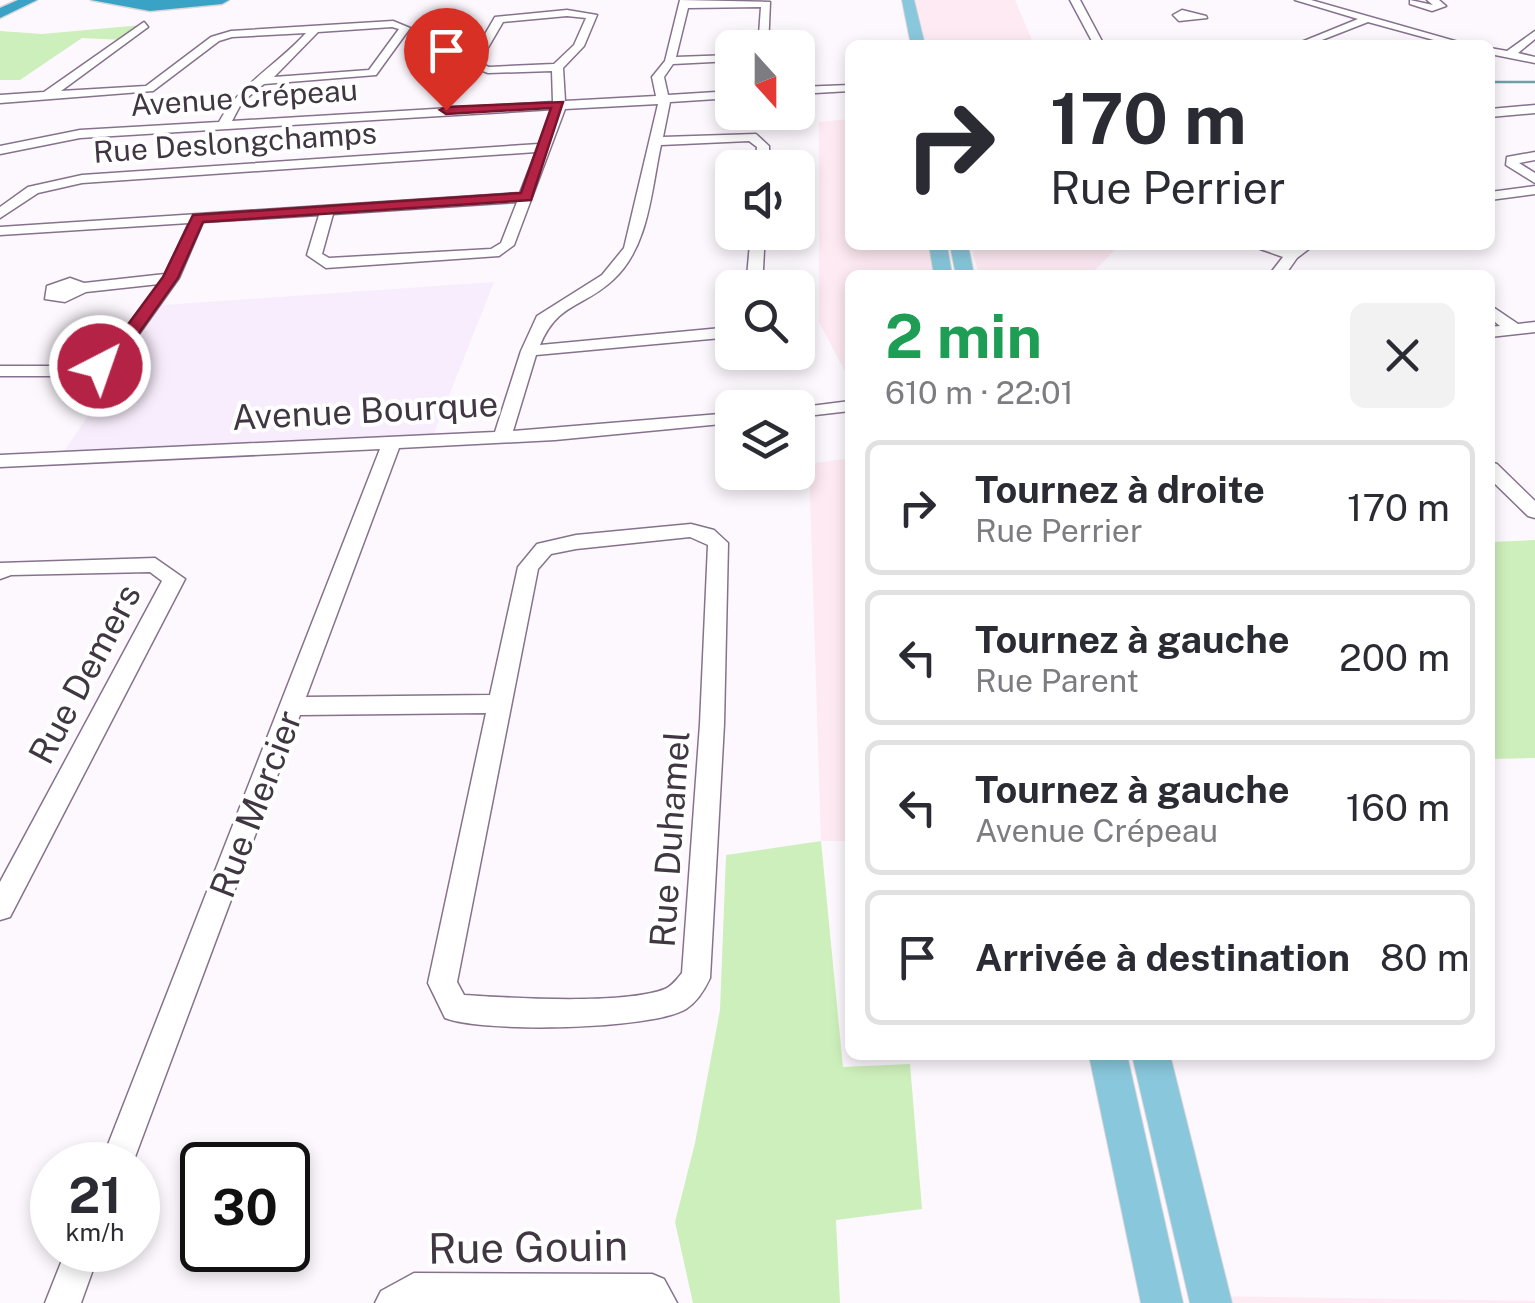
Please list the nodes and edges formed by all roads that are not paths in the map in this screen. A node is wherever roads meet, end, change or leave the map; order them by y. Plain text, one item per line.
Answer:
1 (16, 0) edge
2 (30, 0) edge
3 (98, 0) edge
4 (222, 0) edge
5 (894, 0) edge
6 (908, 0) edge
7 (1076, 0) edge
8 (1182, 0) edge
9 (1300, 0) edge
10 (1432, 0) edge
11 (1408, 1) edge
12 (684, 2) edge
13 (0, 11) edge
14 (1194, 13) dead end
15 (1363, 20) junction
16 (144, 24) dead end
17 (315, 29) junction
18 (764, 30) edge
19 (1535, 34) edge
20 (901, 40) edge
21 (917, 40) edge
22 (1096, 40) edge
23 (1312, 40) edge
24 (1444, 40) edge
25 (1495, 51) edge
26 (1509, 54) junction
27 (715, 59) edge
28 (1535, 60) edge
29 (670, 61) junction
30 (557, 67) junction
31 (264, 81) junction
32 (845, 88) edge
33 (815, 90) edge
34 (47, 96) junction
35 (715, 96) edge
36 (662, 98) junction
37 (0, 99) edge
38 (559, 104) junction
39 (1535, 108) edge
40 (1495, 112) edge
41 (225, 124) junction
42 (656, 140) junction
43 (544, 148) junction
44 (0, 150) edge
45 (763, 150) edge
46 (1535, 156) edge
47 (1535, 179) edge
48 (1535, 190) edge
49 (1495, 195) edge
50 (526, 197) junction
51 (328, 208) junction
52 (0, 214) edge
53 (198, 218) junction
54 (0, 231) edge
55 (1276, 250) edge
56 (1299, 250) edge
57 (1292, 254) junction
58 (1280, 270) edge
59 (171, 278) junction
60 (82, 288) dead end
61 (1495, 314) edge
62 (1535, 327) edge
63 (1515, 330) junction
64 (1495, 332) edge
65 (715, 334) edge
66 (528, 351) junction
67 (0, 371) edge
68 (845, 407) edge
69 (815, 410) edge
70 (715, 419) edge
71 (502, 438) junction
72 (392, 442) junction
73 (0, 461) edge
74 (1495, 473) edge
75 (1535, 512) edge
76 (0, 572) edge
77 (500, 704) junction
78 (294, 706) junction
79 (0, 908) edge
80 (1109, 1060) edge
81 (1151, 1060) edge
82 (125, 1142) edge
83 (74, 1272) edge
84 (62, 1303) edge
85 (393, 1303) edge
86 (659, 1303) edge
87 (1162, 1303) edge
88 (1211, 1303) edge

1 - 13 highway
2 - 13 highway
3 - 4 highway
5 - 20 main road
6 - 21 main road
7 - 22 street
8 - 14 street
9 - 15 street
10 - 11 street
12 - 18 street
12 - 29 street
15 - 23 street
15 - 24 street
16 - 34 street
17 - 31 street
17 - 31 street
17 - 34 street
19 - 26 street
25 - 26 street
26 - 28 street
27 - 29 street
29 - 36 street
30 - 30 street
30 - 38 street
31 - 41 street
32 - 33 street
34 - 37 street
35 - 36 street, Avenue Crépeau
36 - 38 street, Avenue Crépeau
36 - 42 street
38 - 41 street, Avenue Crépeau
38 - 43 street
39 - 40 street
41 - 44 street, Avenue Crépeau
42 - 45 street
42 - 66 street
43 - 50 street
43 - 52 street, Rue Deslongchamps
46 - 47 street
48 - 49 street
50 - 51 street
50 - 51 street
51 - 53 street
53 - 54 street
53 - 59 street
55 - 57 street
56 - 57 street
57 - 58 street
59 - 60 street
59 - 67 street
61 - 63 street
62 - 63 street
63 - 64 street
65 - 66 street
66 - 71 street
68 - 69 street
70 - 71 street, Avenue Bourque
71 - 72 street, Avenue Bourque
72 - 73 street, Avenue Bourque
72 - 78 street, Rue Mercier
74 - 75 street
76 - 79 street, Rue Demers
77 - 77 street, Rue Duhamel
77 - 78 street
78 - 82 street, Rue Mercier
80 - 87 main road
81 - 88 main road
83 - 84 street
85 - 86 street, Rue Gouin

